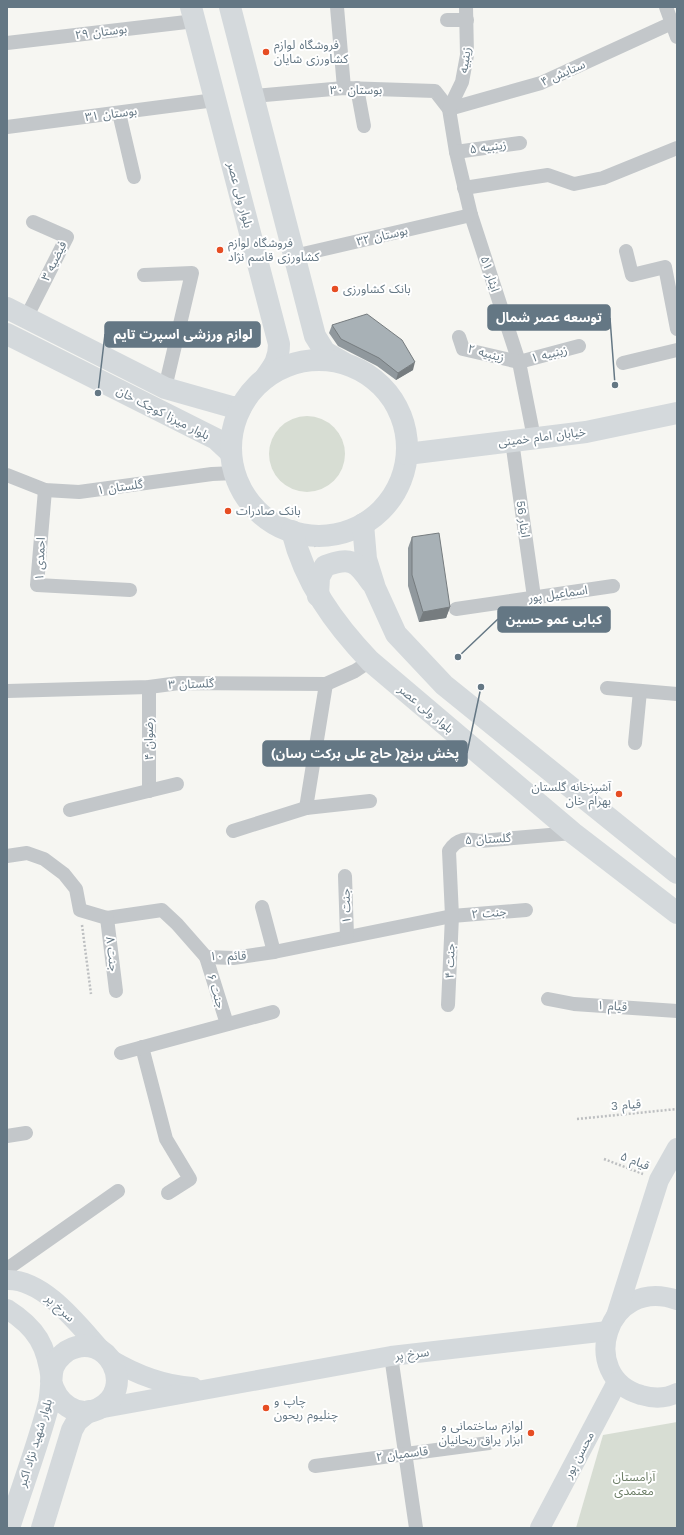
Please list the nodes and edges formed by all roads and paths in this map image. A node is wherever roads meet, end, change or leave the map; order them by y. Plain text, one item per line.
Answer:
1 (230, 7) edge
2 (337, 7) edge
3 (666, 7) edge
4 (467, 13) edge
5 (193, 14) edge
6 (447, 20) dead end
7 (672, 23) junction
8 (677, 37) edge
9 (7, 43) edge
10 (351, 88) junction
11 (253, 96) junction
12 (215, 100) junction
13 (449, 109) junction
14 (120, 113) junction
15 (364, 126) dead end
16 (7, 127) edge
17 (520, 143) dead end
18 (677, 148) edge
19 (456, 152) junction
20 (134, 177) dead end
21 (464, 188) junction
22 (471, 215) junction
23 (33, 222) dead end
24 (626, 251) dead end
25 (294, 256) junction
26 (144, 275) dead end
27 (7, 308) edge
28 (26, 318) junction
29 (677, 329) edge
30 (7, 334) edge
31 (459, 337) dead end
32 (579, 346) dead end
33 (677, 350) edge
34 (519, 362) junction
35 (623, 363) dead end
36 (346, 364) junction
37 (263, 380) junction
38 (164, 388) junction
39 (241, 407) junction
40 (677, 413) edge
41 (534, 438) junction
42 (512, 441) junction
43 (407, 454) junction
44 (233, 463) junction
45 (7, 475) edge
46 (45, 490) junction
47 (363, 527) junction
48 (295, 542) junction
49 (613, 586) dead end
50 (375, 588) junction
51 (130, 590) dead end
52 (318, 596) junction
53 (534, 597) junction
54 (456, 608) dead end
55 (370, 661) junction
56 (326, 684) junction
57 (149, 687) junction
58 (608, 688) dead end
59 (7, 690) edge
60 (640, 691) junction
61 (677, 694) edge
62 (635, 742) dead end
63 (177, 784) dead end
64 (149, 791) junction
65 (370, 801) dead end
66 (306, 808) junction
67 (70, 810) dead end
68 (233, 830) dead end
69 (573, 833) junction
70 (7, 856) edge
71 (677, 873) edge
72 (345, 876) dead end
73 (262, 907) dead end
74 (80, 910) junction
75 (526, 910) dead end
76 (677, 913) edge
77 (452, 916) junction
78 (107, 918) junction
79 (347, 936) junction
80 (274, 952) junction
81 (206, 958) junction
82 (116, 991) dead end
83 (91, 994) dead end
84 (548, 999) dead end
85 (448, 1005) dead end
86 (677, 1011) edge
87 (272, 1012) dead end
88 (227, 1024) junction
89 (142, 1047) junction
90 (121, 1053) dead end
91 (677, 1109) edge
92 (577, 1118) dead end
93 (26, 1133) dead end
94 (7, 1136) edge
95 (677, 1148) edge
96 (604, 1160) dead end
97 (659, 1180) junction
98 (118, 1191) dead end
99 (168, 1193) dead end
100 (7, 1269) edge
101 (7, 1280) edge
102 (677, 1300) edge
103 (7, 1309) edge
104 (612, 1323) junction
105 (107, 1355) junction
106 (391, 1356) junction
107 (52, 1381) junction
108 (618, 1382) junction
109 (217, 1387) junction
110 (677, 1393) edge
111 (94, 1410) junction
112 (489, 1443) dead end
113 (406, 1454) junction
114 (315, 1466) dead end
115 (9, 1528) edge
116 (42, 1528) edge
117 (416, 1528) edge
118 (540, 1528) edge

1 - 11 main road
2 - 10 street
3 - 7 street
4 - 6 street
4 - 13 street, زینبیه
5 - 9 street, بوستان ۲۹
5 - 12 main road, بلوار ولی عصر
7 - 8 street
7 - 13 street, ستایش ۴
10 - 11 street, بوستان ۳۰
10 - 13 street, بوستان ۳۰
10 - 15 street
11 - 25 main road
12 - 14 street, بوستان ۳۱
12 - 37 main road, بلوار ولی عصر
13 - 19 street, ایثار ۵۱
14 - 16 street, بوستان ۳۱
14 - 20 street
17 - 19 street, زینبیه ۵
18 - 21 street
19 - 21 street, ایثار ۵۱
21 - 22 street, ایثار ۵۱
22 - 25 street, بوستان ۳۲
22 - 34 street, ایثار ۵۱
23 - 28 street, فیضیه ۳
24 - 29 street
25 - 36 main road
26 - 38 street
27 - 28 main road, بلوار میرزا کوچک خان
28 - 38 main road, بلوار میرزا کوچک خان
30 - 44 main road, بلوار میرزا کوچک خان
31 - 34 street, زینبیه ۲
32 - 34 street, زینبیه ۱
33 - 35 street
34 - 41 street, ایثار ۵۱
36 - 37 main road
36 - 43 main road
37 - 39 main road
38 - 39 main road, بلوار میرزا کوچک خان
39 - 44 main road
40 - 41 main road, خیابان امام خمینی
41 - 42 main road, خیابان امام خمینی
42 - 43 main road, خیابان امام خمینی
42 - 53 street, ایثار 56
43 - 47 main road
44 - 46 street, گلستان ۱
44 - 48 main road
45 - 46 street, گلستان ۱
46 - 51 street, احمدی ۱
47 - 48 path
47 - 48 main road
47 - 50 main road
48 - 52 main road, بلوار ولی عصر
49 - 53 street, اسماعیل پور
50 - 52 main road
50 - 71 main road
52 - 55 main road, بلوار ولی عصر
53 - 54 street, اسماعیل پور
55 - 56 street, گلستان ۳
55 - 69 main road, بلوار ولی عصر
56 - 57 street, گلستان ۳
56 - 66 street
57 - 59 street, گلستان ۳
57 - 64 street, رضوان ۴
58 - 60 street
60 - 61 street
60 - 62 street
63 - 64 street
64 - 67 street
65 - 66 street
66 - 68 street
69 - 76 main road, بلوار ولی عصر
69 - 77 street, گلستان ۵
70 - 74 street
72 - 79 street, جنت ۱
73 - 80 street
74 - 78 street, قائم ۱۰
74 - 83 path
75 - 77 street, جنت ۲
77 - 79 street, قائم ۱۰
77 - 85 street, جنت ۴
78 - 81 street, قائم ۱۰
78 - 82 street, جنت ۸
79 - 80 street, قائم ۱۰
80 - 81 street, قائم ۱۰
81 - 88 street, جنت ۶
84 - 86 street, قیام ۱
87 - 88 street
88 - 89 street
89 - 90 street
89 - 99 street
91 - 92 path, قیام 3
93 - 94 street
95 - 97 main road
96 - 97 path, قیام ۵
97 - 104 main road
98 - 100 street
101 - 105 main road, سرخ پر
102 - 104 main road
103 - 107 main road
104 - 106 main road, سرخ پر
104 - 108 main road
105 - 107 main road
105 - 109 main road, سرخ پر
105 - 111 main road
106 - 109 main road, سرخ پر
106 - 113 street
107 - 111 main road
107 - 115 main road, بلوار شهید نژاد اکبر
108 - 110 main road
108 - 118 main road, محسن پور
109 - 111 main road, سرخ پر
111 - 116 main road
112 - 113 street, قاسمیان ۲
113 - 114 street, قاسمیان ۲
113 - 117 street

